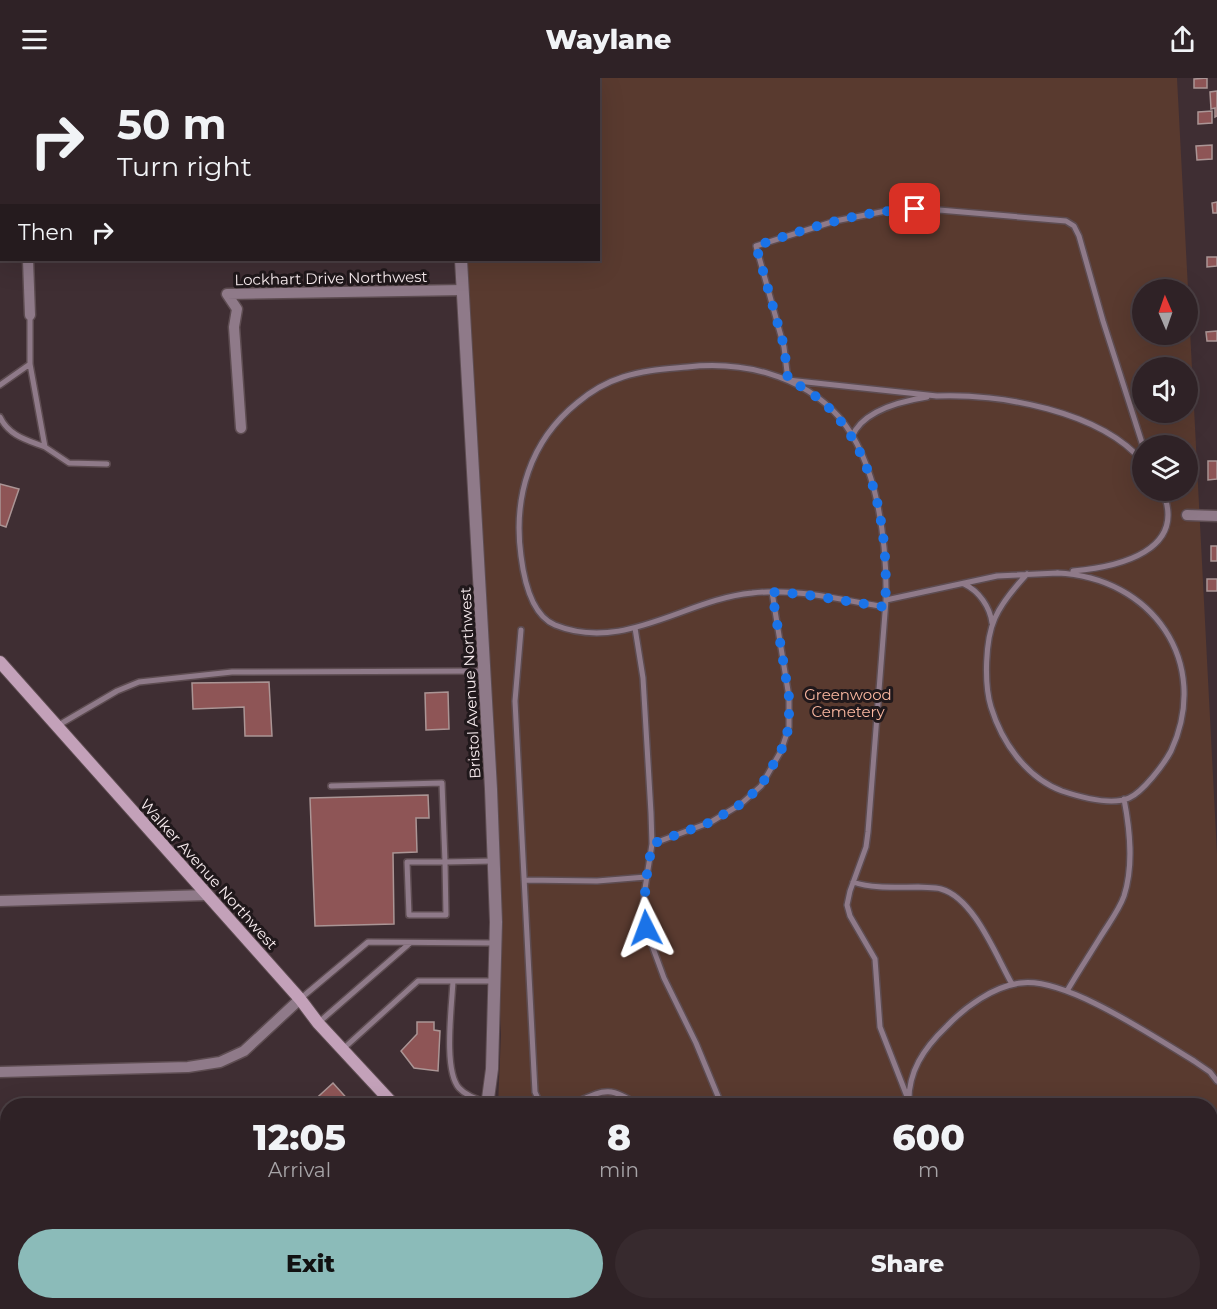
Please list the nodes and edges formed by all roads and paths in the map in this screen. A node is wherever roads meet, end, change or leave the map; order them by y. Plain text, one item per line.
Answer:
1 (28, 261) edge
2 (461, 261) edge
3 (463, 291) junction
4 (30, 315) joint
5 (30, 364) junction
6 (788, 380) junction
7 (0, 385) edge
8 (938, 396) junction
9 (0, 417) edge
10 (241, 428) dead end
11 (1139, 435) edge
12 (852, 437) junction
13 (45, 447) junction
14 (1132, 451) edge
15 (107, 464) dead end
16 (1165, 501) edge
17 (1187, 515) dead end
18 (1217, 516) edge
19 (1057, 573) junction
20 (1027, 574) junction
21 (962, 583) junction
22 (772, 592) junction
23 (885, 604) junction
24 (635, 628) junction
25 (992, 628) junction
26 (521, 630) dead end
27 (0, 662) edge
28 (485, 672) junction
29 (57, 726) junction
30 (331, 786) dead end
31 (1124, 799) junction
32 (652, 844) junction
33 (493, 861) junction
34 (444, 862) junction
35 (646, 877) junction
36 (524, 880) junction
37 (853, 882) junction
38 (208, 895) junction
39 (0, 901) edge
40 (410, 942) junction
41 (495, 942) junction
42 (453, 981) junction
43 (494, 981) junction
44 (1012, 984) junction
45 (1067, 991) junction
46 (300, 999) junction
47 (318, 1023) junction
48 (343, 1049) junction
49 (0, 1072) edge
50 (1217, 1081) edge
51 (388, 1098) edge
52 (473, 1098) edge
53 (489, 1098) edge
54 (538, 1098) edge
55 (583, 1098) edge
56 (626, 1098) edge
57 (718, 1098) edge
58 (907, 1098) edge
59 (909, 1098) edge

1 - 4 street
2 - 3 street, Bristol Avenue Northwest
3 - 10 street, Lockhart Drive Northwest
3 - 28 street, Bristol Avenue Northwest
4 - 5 lane
5 - 7 lane
5 - 13 lane
6 - 8 lane
6 - 11 lane
6 - 12 lane
6 - 24 lane
8 - 12 lane
8 - 14 lane
9 - 13 lane
12 - 23 lane
13 - 15 lane
16 - 19 lane
17 - 18 street
19 - 20 lane
19 - 31 lane
20 - 21 lane
20 - 25 lane
21 - 23 lane
21 - 25 lane
22 - 23 lane
22 - 24 lane
22 - 32 lane
23 - 37 lane
24 - 32 lane
25 - 31 lane
26 - 36 lane
27 - 29 main road, Walker Avenue Northwest
28 - 29 lane
28 - 33 street, Bristol Avenue Northwest
29 - 38 main road, Walker Avenue Northwest
30 - 34 lane
31 - 45 lane
32 - 35 lane
33 - 34 lane
33 - 41 street, Bristol Avenue Northwest
34 - 34 lane
35 - 36 lane
35 - 57 lane
36 - 54 lane
37 - 44 lane
37 - 58 lane
38 - 39 street
38 - 46 main road, Walker Avenue Northwest
40 - 41 lane
40 - 46 lane
40 - 47 lane
41 - 43 street, Bristol Avenue Northwest
42 - 43 lane
42 - 48 lane
42 - 52 lane
43 - 53 street, Bristol Avenue Northwest
44 - 45 lane
44 - 59 lane
45 - 50 lane
46 - 47 main road, Walker Avenue Northwest
46 - 49 street
47 - 48 main road, Walker Avenue Northwest
48 - 51 main road, Walker Avenue Northwest
55 - 56 lane

